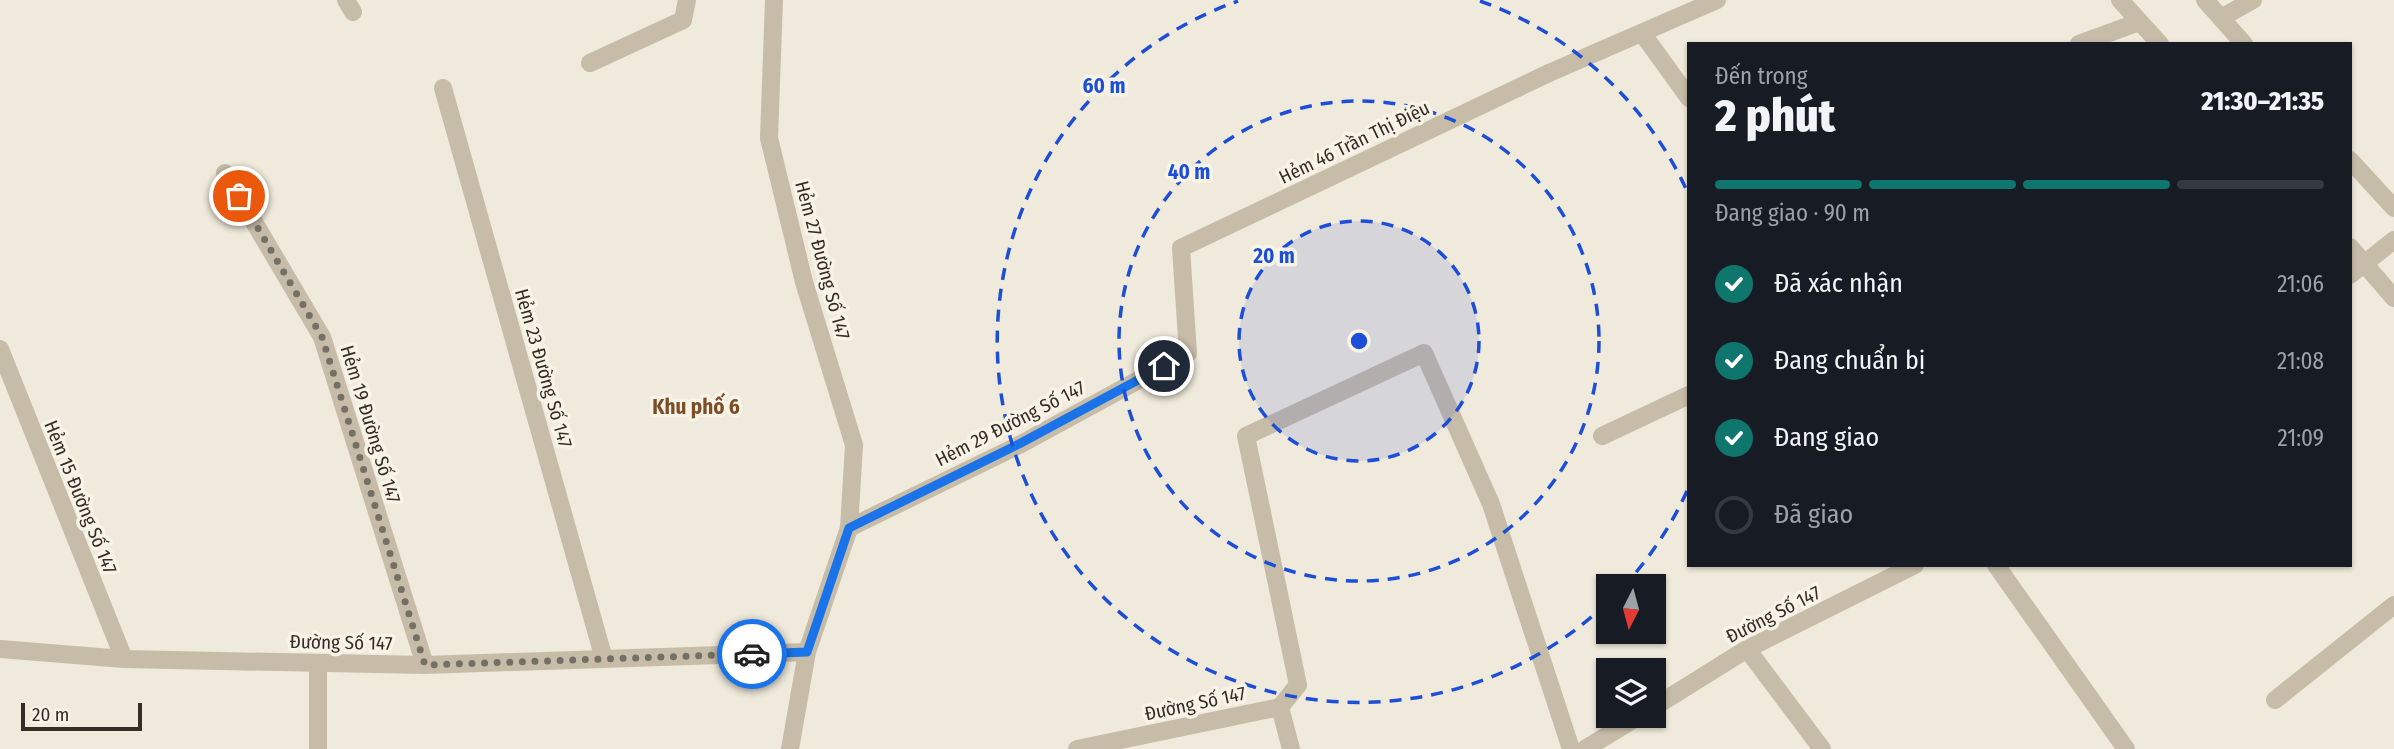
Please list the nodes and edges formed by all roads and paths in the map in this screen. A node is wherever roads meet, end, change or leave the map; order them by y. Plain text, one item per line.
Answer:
1 (687, 0) edge
2 (774, 0) edge
3 (1717, 0) edge
4 (2120, 0) edge
5 (2205, 0) edge
6 (2253, 0) edge
7 (2221, 18) junction
8 (2139, 22) junction
9 (1642, 33) junction
10 (2084, 42) edge
11 (2158, 42) edge
12 (2242, 42) edge
13 (590, 63) dead end
14 (443, 88) dead end
15 (1687, 95) edge
16 (2352, 162) edge
17 (225, 173) dead end
18 (2394, 208) edge
19 (2394, 240) edge
20 (2352, 249) edge
21 (2366, 264) junction
22 (2352, 274) edge
23 (2394, 298) edge
24 (0, 349) edge
25 (1188, 353) joint
26 (1687, 396) edge
27 (1602, 436) dead end
28 (849, 528) junction
29 (1911, 567) edge
30 (1997, 567) edge
31 (2394, 605) edge
32 (0, 649) edge
33 (1746, 649) junction
34 (807, 652) junction
35 (124, 659) junction
36 (604, 659) junction
37 (318, 663) junction
38 (425, 665) junction
39 (1666, 699) edge
40 (2275, 700) dead end
41 (1280, 707) junction
42 (1619, 728) edge
43 (318, 749) edge
44 (790, 749) edge
45 (1077, 749) edge
46 (1291, 749) edge
47 (1571, 749) edge
48 (1585, 749) edge
49 (1822, 749) edge
50 (2126, 749) edge

1 - 13 street
2 - 28 street, Hẻm 27 Đường Số 147
3 - 9 street, Hẻm 46 Trần Thị Điệu
4 - 8 street
5 - 7 street
6 - 7 street
7 - 12 street
8 - 10 street
8 - 11 street
9 - 15 street
9 - 25 street, Hẻm 46 Trần Thị Điệu
14 - 36 street, Hẻm 23 Đường Số 147
16 - 18 street
17 - 38 street, Hẻm 19 Đường Số 147
19 - 21 street
20 - 21 street
21 - 22 street
21 - 23 street
24 - 35 street, Hẻm 15 Đường Số 147
25 - 28 street, Hẻm 29 Đường Số 147
26 - 27 street
28 - 34 street
29 - 33 street, Đường Số 147
30 - 50 street
31 - 40 street
32 - 35 street, Đường Số 147
33 - 39 street, Đường Số 147
33 - 49 street
34 - 36 street, Đường Số 147
34 - 44 street
35 - 37 street, Đường Số 147
36 - 38 street, Đường Số 147
37 - 38 street, Đường Số 147
37 - 43 street
41 - 45 street, Đường Số 147
41 - 46 street
41 - 47 street
42 - 48 street

